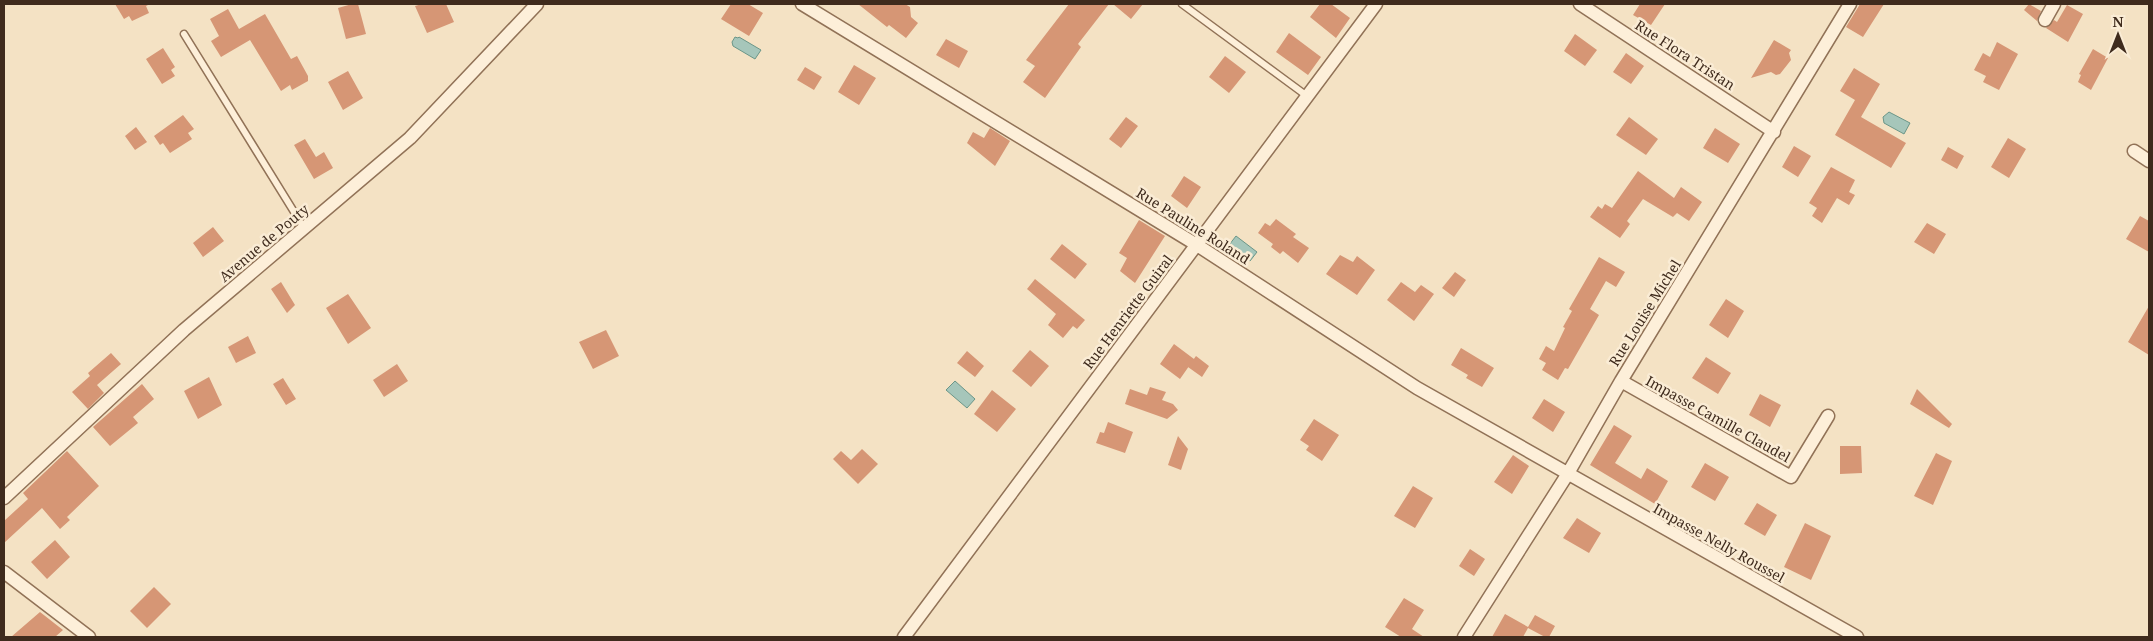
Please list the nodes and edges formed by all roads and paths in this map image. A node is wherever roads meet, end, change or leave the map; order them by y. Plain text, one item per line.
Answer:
1 (537, 4) edge
2 (802, 4) edge
3 (1182, 4) edge
4 (1376, 4) edge
5 (1580, 4) edge
6 (1850, 4) edge
7 (2054, 4) edge
8 (2045, 20) dead end
9 (184, 34) dead end
10 (1307, 96) junction
11 (1774, 132) junction
12 (2134, 151) dead end
13 (2149, 160) edge
14 (304, 228) junction
15 (1197, 245) junction
16 (1620, 381) junction
17 (1828, 416) dead end
18 (1567, 475) junction
19 (4, 498) edge
20 (4, 572) edge
21 (89, 637) edge
22 (904, 637) edge
23 (1464, 637) edge
24 (1857, 637) edge

1 - 14 street, Avenue de Pouty
2 - 15 street, Rue Pauline Roland
3 - 10 lane
4 - 10 street, Rue Henriette Guiral
5 - 11 street, Rue Flora Tristan
6 - 11 street, Rue Louise Michel
7 - 8 street
9 - 14 lane
10 - 15 street, Rue Henriette Guiral
11 - 16 street, Rue Louise Michel
12 - 13 street
14 - 19 street, Avenue de Pouty
15 - 18 street, Rue Pauline Roland
15 - 22 street, Rue Henriette Guiral
16 - 17 street, Impasse Camille Claudel
16 - 18 street, Rue Louise Michel
18 - 23 street, Rue Louise Michel
18 - 24 street, Impasse Nelly Roussel
20 - 21 street

